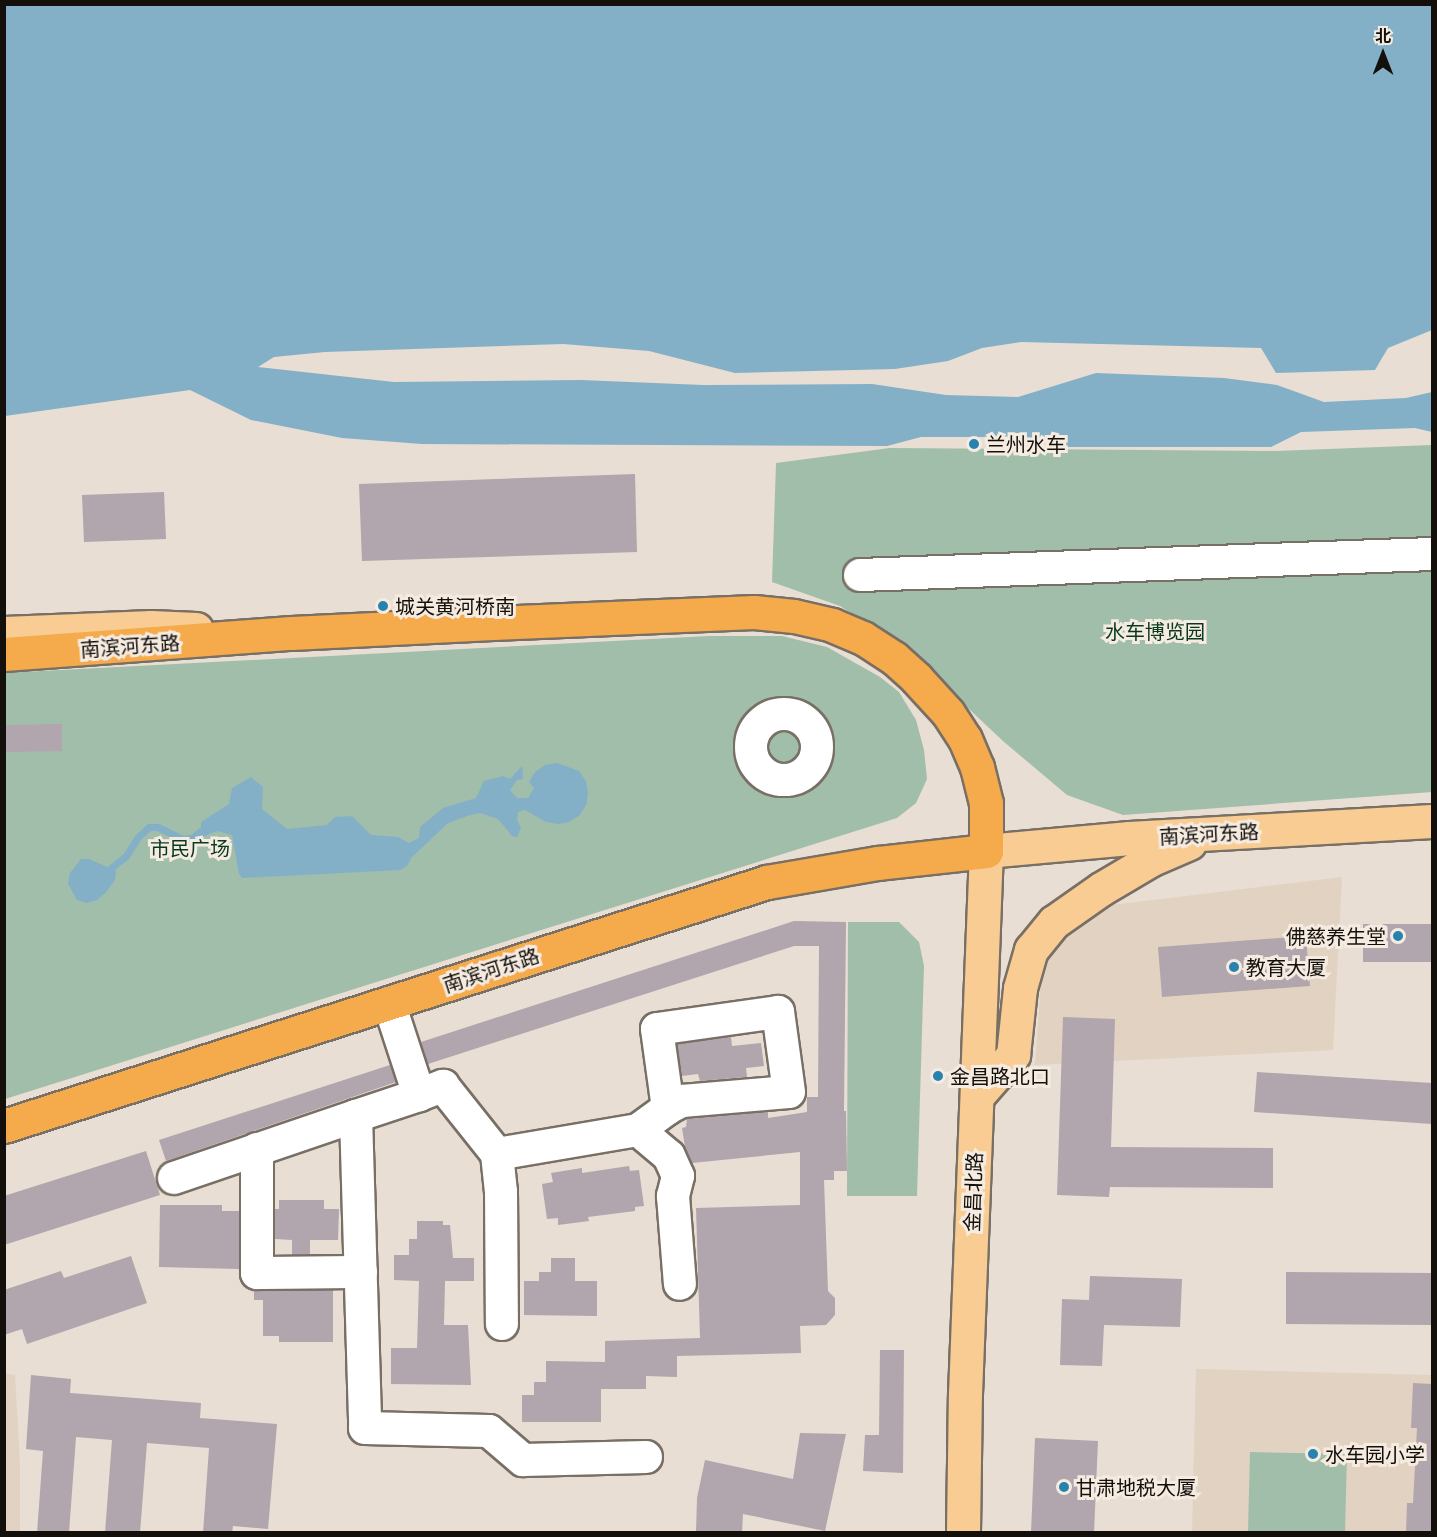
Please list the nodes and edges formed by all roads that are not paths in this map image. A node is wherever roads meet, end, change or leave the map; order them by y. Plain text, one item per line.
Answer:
1 (1432, 554) edge
2 (860, 575) dead end
3 (4, 633) edge
4 (291, 633) junction
5 (4, 654) edge
6 (1432, 821) edge
7 (1211, 834) junction
8 (986, 851) junction
9 (389, 1003) junction
10 (419, 1095) junction
11 (977, 1096) junction
12 (668, 1108) junction
13 (356, 1116) junction
14 (4, 1125) edge
15 (638, 1130) junction
16 (257, 1149) junction
17 (497, 1154) junction
18 (174, 1178) dead end
19 (361, 1272) junction
20 (680, 1284) dead end
21 (502, 1324) dead end
22 (646, 1457) dead end
23 (963, 1533) edge

1 - 2 street
3 - 4 main road, 南滨河东路
4 - 5 highway, 南滨河东路
4 - 8 highway, 南滨河东路
6 - 7 main road, 南滨河东路
7 - 8 main road, 南滨河东路
7 - 11 main road
8 - 9 highway, 南滨河东路
8 - 11 main road, 金昌北路
9 - 10 street
9 - 14 highway, 南滨河东路
10 - 13 street
10 - 17 street
11 - 23 main road, 金昌北路
12 - 12 street
12 - 15 street
13 - 16 street
13 - 19 street
15 - 17 street
15 - 20 street
16 - 18 street
16 - 19 street
17 - 21 street
19 - 22 street

